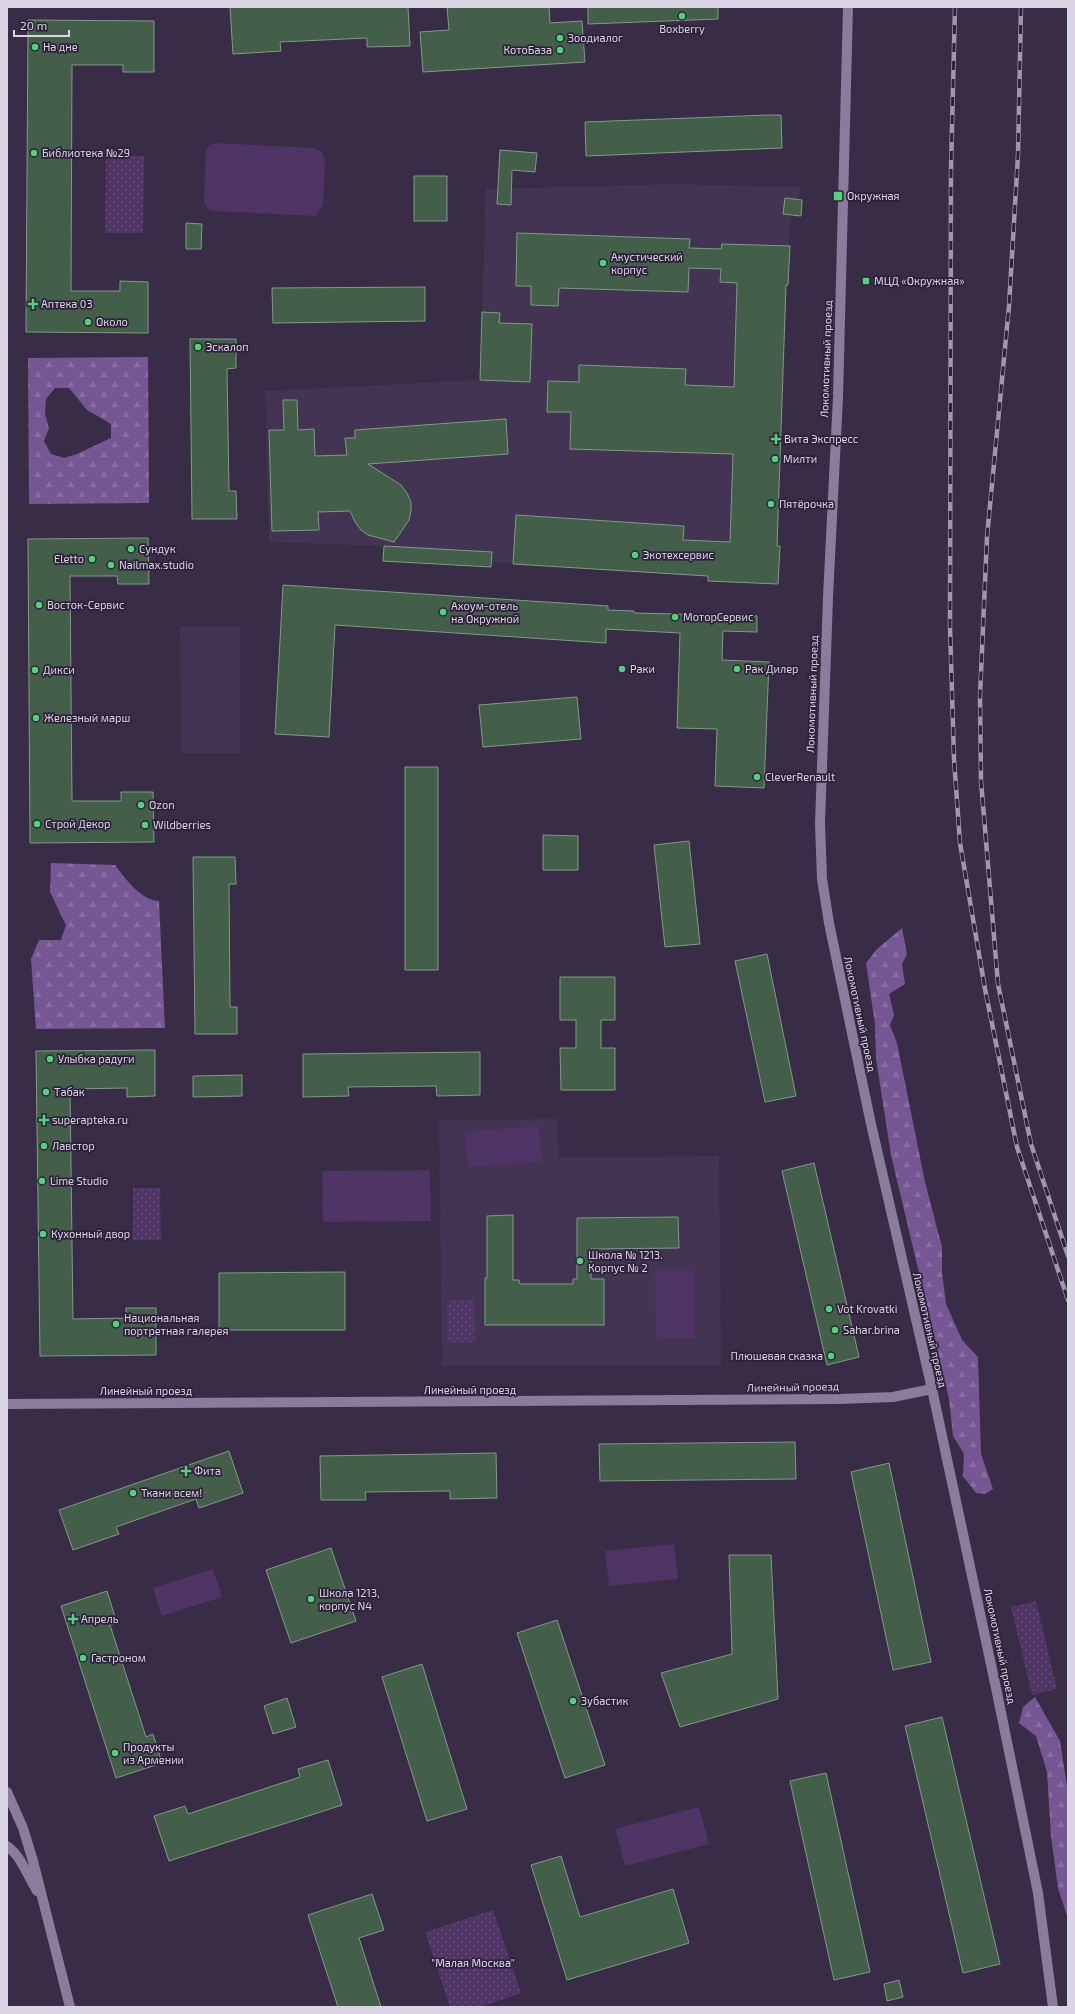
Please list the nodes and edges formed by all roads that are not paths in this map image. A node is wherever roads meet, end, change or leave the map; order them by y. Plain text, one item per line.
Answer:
1 (848, 7) edge
2 (932, 1389) junction
3 (7, 1404) edge
4 (7, 1792) edge
5 (7, 1846) edge
6 (42, 1900) junction
7 (70, 2007) edge
8 (1053, 2007) edge

1 - 2 street, Локомотивный проезд
2 - 3 street, Линейный проезд
2 - 8 street, Локомотивный проезд
4 - 6 street
5 - 6 street
6 - 7 street

